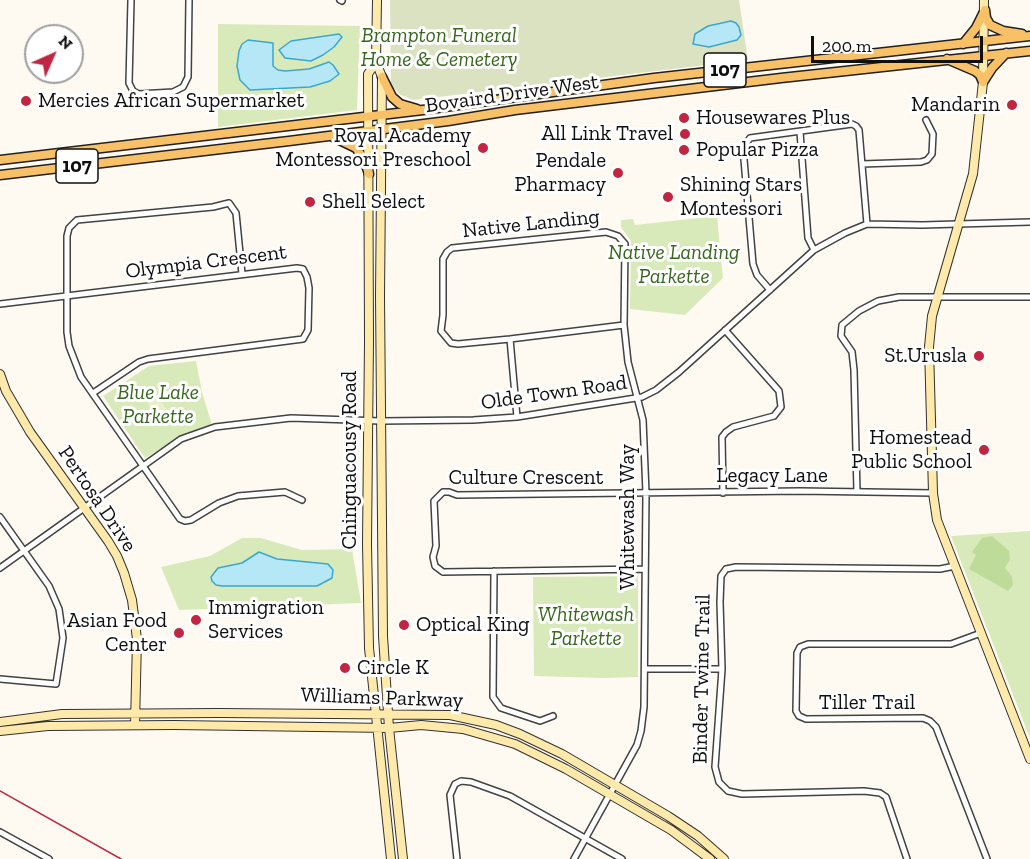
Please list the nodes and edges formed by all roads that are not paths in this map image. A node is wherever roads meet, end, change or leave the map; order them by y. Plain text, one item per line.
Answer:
1 (131, 0) edge
2 (189, 0) edge
3 (377, 0) edge
4 (985, 5) edge
5 (1030, 36) edge
6 (984, 42) junction
7 (963, 44) junction
8 (1030, 51) edge
9 (1006, 53) junction
10 (983, 55) junction
11 (946, 58) junction
12 (376, 62) junction
13 (382, 77) junction
14 (982, 82) junction
15 (547, 92) junction
16 (550, 106) junction
17 (423, 110) junction
18 (380, 115) junction
19 (369, 117) junction
20 (926, 120) dead end
21 (381, 129) junction
22 (369, 131) junction
23 (800, 132) junction
24 (330, 136) junction
25 (0, 160) edge
26 (862, 164) junction
27 (369, 174) junction
28 (0, 175) edge
29 (1030, 222) edge
30 (867, 224) junction
31 (958, 224) junction
32 (814, 250) junction
33 (242, 274) junction
34 (770, 290) junction
35 (66, 295) junction
36 (937, 297) junction
37 (1030, 297) edge
38 (0, 304) edge
39 (624, 325) junction
40 (725, 330) junction
41 (510, 339) junction
42 (0, 374) edge
43 (93, 393) junction
44 (637, 398) junction
45 (517, 417) junction
46 (367, 420) junction
47 (381, 421) junction
48 (144, 465) junction
49 (857, 492) junction
50 (646, 493) junction
51 (723, 493) junction
52 (933, 493) junction
53 (302, 500) dead end
54 (83, 508) junction
55 (0, 517) edge
56 (24, 551) junction
57 (955, 566) junction
58 (0, 568) edge
59 (645, 569) junction
60 (494, 571) junction
61 (981, 633) junction
62 (646, 669) junction
63 (722, 669) junction
64 (0, 679) edge
65 (136, 713) junction
66 (389, 715) junction
67 (376, 716) junction
68 (553, 716) dead end
69 (0, 722) edge
70 (135, 725) junction
71 (378, 728) junction
72 (389, 728) junction
73 (0, 731) edge
74 (1030, 759) edge
75 (616, 785) junction
76 (611, 794) junction
77 (0, 832) edge
78 (586, 838) junction
79 (48, 859) edge
80 (391, 859) edge
81 (403, 859) edge
82 (457, 859) edge
83 (574, 859) edge
84 (622, 859) edge
85 (710, 859) edge
86 (724, 859) edge
87 (907, 859) edge
88 (987, 859) edge

1 - 2 street
3 - 12 main road, Chinguacousy Road
4 - 5 main road
4 - 6 main road
4 - 7 main road
5 - 6 main road, Bovaird Drive West / 107
6 - 7 main road, Bovaird Drive West / 107
6 - 10 main road
7 - 15 main road, Bovaird Drive West / 107
8 - 9 main road, Bovaird Drive West / 107
9 - 10 main road, Bovaird Drive West / 107
9 - 14 main road
10 - 11 main road, Bovaird Drive West / 107
10 - 14 main road
11 - 14 main road
11 - 16 main road, Bovaird Drive West / 107
12 - 13 main road, Chinguacousy Road
12 - 19 main road, Chinguacousy Road
13 - 17 main road
13 - 18 main road, Chinguacousy Road
14 - 31 main road
15 - 16 main road
15 - 17 main road, Bovaird Drive West / 107
16 - 21 main road, Bovaird Drive West / 107
17 - 18 main road, Bovaird Drive West / 107
18 - 19 main road, Bovaird Drive West / 107
18 - 21 main road, Chinguacousy Road
19 - 22 main road, Chinguacousy Road
19 - 25 main road, Bovaird Drive West / 107
20 - 26 street
21 - 22 main road, Bovaird Drive West / 107
21 - 47 main road, Chinguacousy Road
22 - 24 main road, Bovaird Drive West / 107
22 - 27 main road, Chinguacousy Road
23 - 26 street
23 - 32 street
23 - 34 street
24 - 27 main road
24 - 28 main road, Bovaird Drive West / 107
26 - 30 street
27 - 46 main road, Chinguacousy Road
29 - 31 street, Olde Town Road
30 - 31 street, Olde Town Road
30 - 32 street, Olde Town Road
31 - 36 main road
32 - 34 street, Olde Town Road
33 - 35 street, Olympia Crescent
33 - 35 street
33 - 43 street, Olympia Crescent
34 - 40 street, Olde Town Road
35 - 38 street, Olympia Crescent
35 - 43 street
36 - 37 street
36 - 49 street
36 - 52 main road
39 - 41 street, Native Landing
39 - 41 street, Native Landing
39 - 44 street, Native Landing
40 - 44 street, Olde Town Road
40 - 51 street
41 - 45 street
42 - 54 main road, Pertosa Drive
43 - 48 street
44 - 45 street, Olde Town Road
44 - 50 street, Whitewash Way
45 - 47 street, Olde Town Road
46 - 47 street, Olde Town Road
46 - 48 street, Olde Town Road
46 - 67 main road, Chinguacousy Road
47 - 66 main road, Chinguacousy Road
48 - 53 street
48 - 54 street, Olde Town Road
49 - 51 street, Legacy Lane
49 - 52 street, Legacy Lane
50 - 51 street, Legacy Lane
50 - 59 street, Whitewash Way
50 - 60 street, Culture Crescent
52 - 57 main road
54 - 56 street, Olde Town Road
54 - 65 main road, Pertosa Drive
55 - 56 street
56 - 58 street, Olde Town Road
56 - 64 street
57 - 61 main road
57 - 63 street, Binder Twine Trail
59 - 60 street, Culture Crescent
59 - 62 street, Whitewash Way
60 - 68 street
61 - 74 main road
61 - 88 street, Tiller Trail
62 - 63 street
62 - 75 street, Whitewash Way
63 - 87 street, Binder Twine Trail
65 - 67 main road, Williams Parkway
65 - 69 main road, Williams Parkway
65 - 70 main road, Pertosa Drive
66 - 67 main road, Williams Parkway
66 - 72 main road, Chinguacousy Road
66 - 75 main road, Williams Parkway
67 - 71 main road, Chinguacousy Road
70 - 71 main road, Williams Parkway
70 - 73 main road, Williams Parkway
71 - 72 main road, Williams Parkway
71 - 80 main road, Chinguacousy Road
72 - 76 main road, Williams Parkway
72 - 81 main road, Chinguacousy Road
75 - 76 street, Whitewash Way
75 - 86 main road, Williams Parkway
76 - 78 street, Whitewash Way
76 - 85 main road, Williams Parkway
77 - 79 street
78 - 82 street
78 - 83 street, Whitewash Way
78 - 84 street

